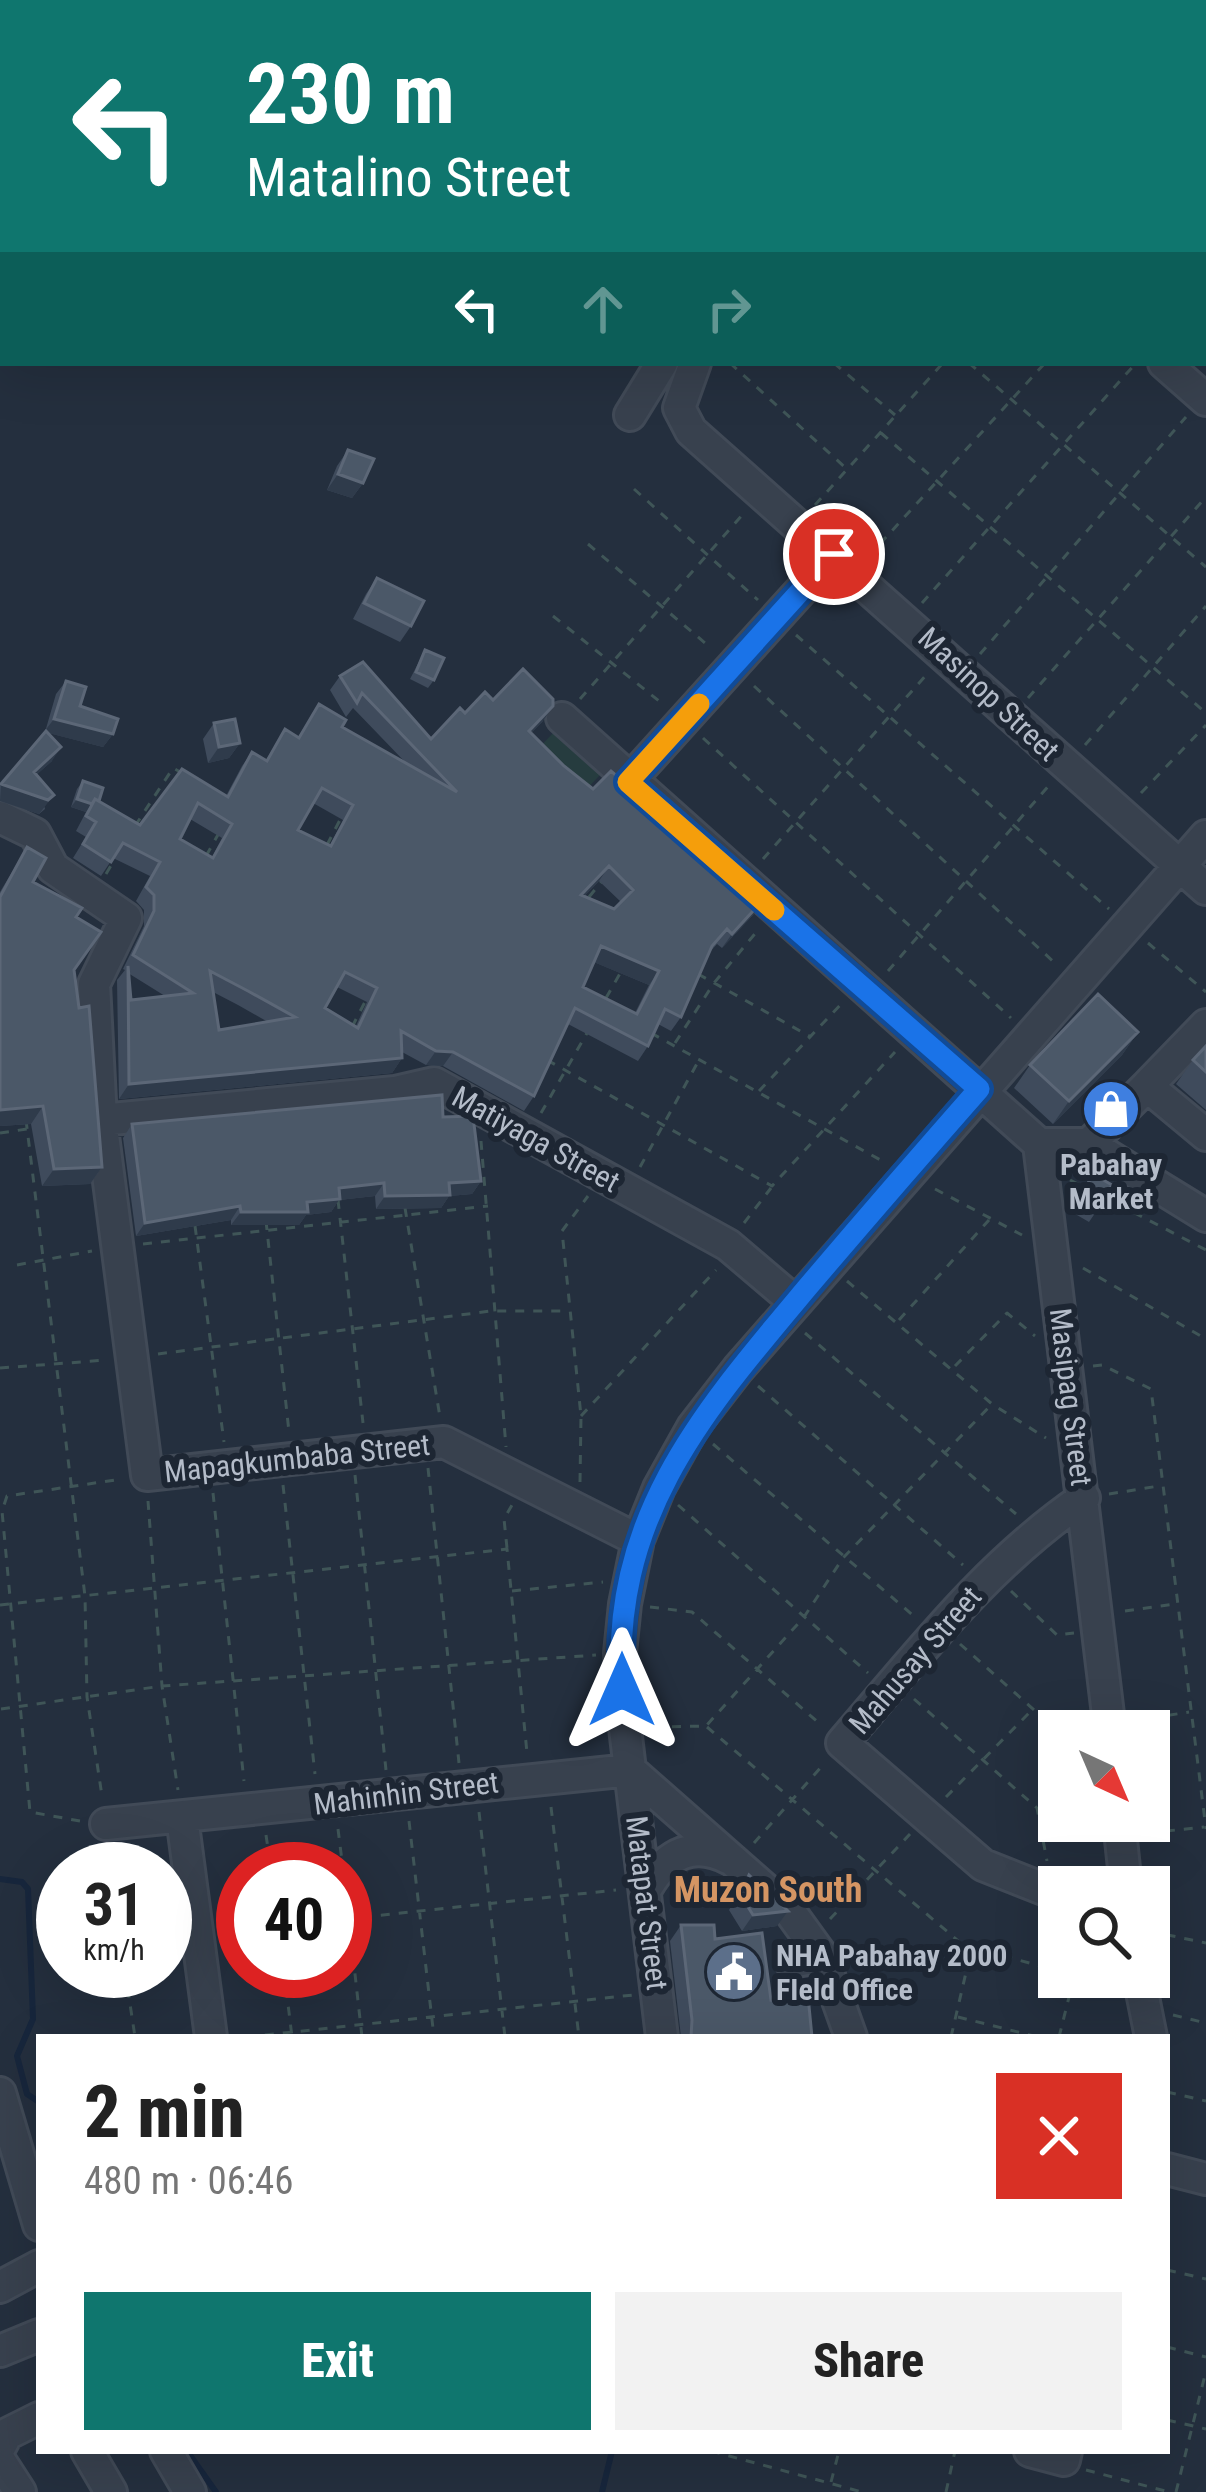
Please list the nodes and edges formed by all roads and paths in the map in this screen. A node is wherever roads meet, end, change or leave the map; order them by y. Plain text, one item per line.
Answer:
1 (660, 366) edge
2 (694, 366) edge
3 (733, 366) edge
4 (838, 366) edge
5 (940, 366) edge
6 (973, 366) edge
7 (1042, 366) edge
8 (1133, 366) edge
9 (1167, 366) edge
10 (1204, 398) edge
11 (1012, 399) junction
12 (630, 415) dead end
13 (896, 416) junction
14 (881, 433) junction
15 (1065, 447) junction
16 (848, 470) junction
17 (937, 483) junction
18 (634, 489) dead end
19 (761, 494) junction
20 (1121, 494) junction
21 (1206, 497) edge
22 (797, 524) junction
23 (992, 529) junction
24 (1170, 537) junction
25 (588, 544) dead end
26 (706, 555) junction
27 (844, 563) junction
28 (1206, 567) edge
29 (1049, 579) junction
30 (1206, 606) edge
31 (664, 608) junction
32 (553, 616) dead end
33 (776, 617) junction
34 (908, 618) junction
35 (1100, 623) junction
36 (954, 663) junction
37 (615, 664) junction
38 (733, 667) junction
39 (1153, 668) junction
40 (1206, 713) edge
41 (1010, 716) junction
42 (562, 718) joint
43 (887, 718) junction
44 (684, 722) junction
45 (1206, 725) edge
46 (842, 766) junction
47 (1066, 766) junction
48 (189, 777) edge
49 (628, 782) junction
50 (348, 804) edge
51 (1121, 814) junction
52 (0, 817) edge
53 (796, 820) junction
54 (224, 825) edge
55 (1012, 826) junction
56 (134, 828) edge
57 (1206, 836) edge
58 (123, 845) edge
59 (323, 853) edge
60 (1179, 865) junction
61 (200, 866) edge
62 (608, 875) edge
63 (966, 879) junction
64 (743, 883) junction
65 (1206, 889) edge
66 (91, 898) junction
67 (580, 907) edge
68 (775, 911) junction
69 (1126, 925) junction
70 (922, 931) junction
71 (629, 957) edge
72 (695, 972) edge
73 (1076, 982) junction
74 (714, 983) junction
75 (374, 985) edge
76 (863, 991) junction
77 (1206, 992) edge
78 (602, 1006) edge
79 (593, 1022) edge
80 (1206, 1025) edge
81 (638, 1026) edge
82 (912, 1032) junction
83 (349, 1033) edge
84 (1028, 1034) junction
85 (811, 1037) junction
86 (673, 1046) junction
87 (546, 1059) edge
88 (699, 1060) junction
89 (566, 1070) junction
90 (1147, 1086) junction
91 (979, 1089) junction
92 (758, 1093) junction
93 (25, 1109) edge
94 (487, 1112) junction
95 (100, 1120) junction
96 (663, 1124) junction
97 (28, 1129) junction
98 (824, 1131) junction
99 (0, 1133) edge
100 (528, 1135) junction
101 (1206, 1135) edge
102 (1089, 1144) junction
103 (1040, 1155) junction
104 (905, 1173) junction
105 (336, 1181) edge
106 (615, 1183) junction
107 (772, 1186) junction
108 (404, 1195) edge
109 (488, 1206) junction
110 (265, 1209) edge
111 (406, 1215) junction
112 (1206, 1216) edge
113 (194, 1217) edge
114 (990, 1218) junction
115 (341, 1222) junction
116 (267, 1230) junction
117 (196, 1238) junction
118 (119, 1246) junction
119 (731, 1248) junction
120 (1052, 1250) junction
121 (1206, 1250) edge
122 (43, 1260) junction
123 (827, 1264) junction
124 (17, 1265) dead end
125 (789, 1308) junction
126 (491, 1311) junction
127 (568, 1311) junction
128 (423, 1320) junction
129 (897, 1322) junction
130 (352, 1329) junction
131 (282, 1338) junction
132 (1206, 1339) edge
133 (212, 1347) junction
134 (1066, 1355) junction
135 (133, 1357) junction
136 (56, 1366) junction
137 (0, 1368) edge
138 (738, 1369) junction
139 (952, 1369) junction
140 (992, 1404) junction
141 (581, 1416) junction
142 (693, 1426) junction
143 (435, 1442) junction
144 (360, 1450) junction
145 (1078, 1452) junction
146 (944, 1454) junction
147 (286, 1459) junction
148 (219, 1466) junction
149 (147, 1474) junction
150 (510, 1478) junction
151 (1160, 1486) junction
152 (659, 1488) junction
153 (70, 1489) junction
154 (1084, 1498) junction
155 (896, 1504) junction
156 (579, 1514) junction
157 (1036, 1531) junction
158 (638, 1540) junction
159 (507, 1550) junction
160 (433, 1557) junction
161 (843, 1558) junction
162 (362, 1565) junction
163 (293, 1573) junction
164 (987, 1578) junction
165 (220, 1581) junction
166 (153, 1589) junction
167 (512, 1591) junction
168 (627, 1592) junction
169 (85, 1596) junction
170 (10, 1604) junction
171 (1176, 1604) junction
172 (0, 1605) edge
173 (804, 1617) junction
174 (1098, 1623) junction
175 (941, 1627) junction
176 (620, 1653) junction
177 (518, 1660) junction
178 (447, 1665) junction
179 (373, 1670) junction
180 (757, 1671) junction
181 (305, 1676) junction
182 (231, 1682) junction
183 (163, 1686) junction
184 (891, 1686) junction
185 (87, 1697) junction
186 (22, 1706) junction
187 (1, 1709) edge
188 (1034, 1709) junction
189 (1107, 1710) edge
190 (1191, 1712) junction
191 (1038, 1713) edge
192 (1170, 1716) edge
193 (706, 1726) junction
194 (625, 1728) junction
195 (842, 1743) junction
196 (984, 1759) junction
197 (630, 1770) junction
198 (538, 1777) junction
199 (469, 1786) junction
200 (397, 1795) junction
201 (791, 1800) junction
202 (327, 1803) junction
203 (255, 1812) junction
204 (182, 1817) junction
205 (926, 1817) junction
206 (106, 1824) junction
207 (1170, 1828) edge
208 (1206, 1828) edge
209 (263, 1842) edge
210 (336, 1842) edge
211 (737, 1863) junction
212 (1050, 1866) edge
213 (873, 1873) junction
214 (647, 1886) junction
215 (1038, 1887) edge
216 (563, 1897) junction
217 (490, 1904) junction
218 (420, 1911) junction
219 (372, 1916) edge
220 (1170, 1935) edge
221 (1206, 1943) edge
222 (971, 1948) junction
223 (808, 1952) junction
224 (1038, 1966) edge
225 (658, 1993) junction
226 (129, 1998) edge
227 (287, 1998) edge
228 (357, 1998) edge
229 (1069, 1998) edge
230 (574, 2001) junction
231 (502, 2010) junction
232 (955, 2016) junction
233 (432, 2017) junction
234 (1148, 2023) edge
235 (1206, 2023) edge
236 (361, 2026) junction
237 (135, 2034) edge
238 (211, 2034) edge
239 (292, 2034) edge
240 (362, 2034) edge
241 (434, 2034) edge
242 (505, 2034) edge
243 (579, 2034) edge
244 (662, 2034) edge
245 (849, 2034) edge
246 (952, 2034) edge
247 (1026, 2034) edge
248 (1060, 2034) edge
249 (0, 2092) edge
250 (1170, 2093) edge
251 (1206, 2101) edge
252 (5, 2136) edge
253 (1170, 2171) edge
254 (1206, 2179) edge
255 (13, 2201) edge
256 (36, 2222) edge
257 (36, 2268) edge
258 (1170, 2271) edge
259 (1206, 2279) edge
260 (0, 2287) edge
261 (36, 2336) edge
262 (1170, 2348) edge
263 (0, 2351) edge
264 (1206, 2357) edge
265 (1206, 2371) edge
266 (36, 2419) edge
267 (1170, 2421) edge
268 (1192, 2426) junction
269 (1206, 2429) edge
270 (2, 2440) edge
271 (89, 2454) edge
272 (168, 2454) edge
273 (722, 2454) edge
274 (838, 2454) edge
275 (955, 2454) edge
276 (1065, 2455) edge
277 (831, 2484) junction
278 (20, 2492) edge
279 (111, 2492) edge
280 (190, 2492) edge
281 (862, 2492) edge
282 (946, 2492) edge
283 (1173, 2492) edge

1 - 12 street
2 - 19 street, Masinop Street
3 - 16 path
4 - 13 path
5 - 13 path
6 - 11 path
7 - 11 path
8 - 15 path
9 - 10 street
10 - 20 path
11 - 15 path
11 - 17 path
13 - 14 path
14 - 16 path
14 - 17 path
15 - 20 path
15 - 23 path
16 - 22 path
17 - 23 path
17 - 27 path
18 - 26 path
19 - 22 street, Masinop Street
19 - 26 path
20 - 24 path
20 - 29 path
21 - 24 path
22 - 27 street, Masinop Street
23 - 29 path
23 - 34 path
24 - 28 path
24 - 35 path
25 - 31 path
26 - 31 path
26 - 33 path
27 - 33 street
27 - 34 street, Masinop Street
29 - 35 path
29 - 36 path
30 - 39 path
31 - 37 path
31 - 38 path
32 - 37 path
33 - 38 street
33 - 43 path
34 - 36 street, Masinop Street
35 - 39 path
35 - 41 path
36 - 41 street, Masinop Street
36 - 43 path
37 - 42 path
37 - 44 path
38 - 44 street
38 - 46 path
39 - 40 path
39 - 47 path
41 - 47 street, Masinop Street
42 - 49 street
43 - 46 path
43 - 55 path
44 - 49 street
44 - 53 path
45 - 51 path
46 - 53 path
46 - 63 path
47 - 51 street, Masinop Street
47 - 55 path
48 - 56 path
49 - 64 street
50 - 59 path
51 - 60 street, Masinop Street
52 - 66 street
53 - 64 path
53 - 70 path
54 - 61 path
55 - 63 path
55 - 69 path
57 - 60 street, Matapat Street
58 - 66 path
60 - 65 street, Masinop Street
60 - 69 street, Matapat Street
62 - 67 path
63 - 70 path
63 - 73 path
64 - 68 street
66 - 95 street, Mapagkumbaba Street
68 - 74 path
68 - 76 street
69 - 73 street, Matapat Street
69 - 77 path
70 - 76 path
70 - 84 path
71 - 78 path
72 - 74 path
73 - 84 street, Matapat Street
74 - 85 path
74 - 86 path
75 - 83 path
76 - 82 street
76 - 85 path
79 - 89 path
80 - 90 street
81 - 86 path
82 - 91 street
82 - 98 path
84 - 91 street, Matapat Street
85 - 92 path
86 - 88 path
87 - 89 path
88 - 92 path
88 - 96 path
89 - 96 path
89 - 100 path
90 - 101 street
90 - 102 street
91 - 103 street
91 - 104 street, Matapat Street
92 - 98 path
93 - 97 path
94 - 95 street, Matiyaga Street
94 - 100 street, Matiyaga Street
94 - 109 path
95 - 118 street, Mapagkumbaba Street
96 - 106 path
96 - 107 path
97 - 99 path
97 - 122 path
98 - 104 path
98 - 107 path
100 - 106 street, Matiyaga Street
102 - 103 street
102 - 112 street
103 - 120 street, Masipag Street
103 - 121 path
104 - 114 path
104 - 123 street, Matapat Street
105 - 115 path
106 - 119 street, Matiyaga Street
106 - 127 path
107 - 119 path
108 - 111 path
109 - 111 path
109 - 126 path
110 - 116 path
111 - 115 path
111 - 128 path
113 - 117 path
114 - 120 path
114 - 129 path
115 - 116 path
115 - 130 path
116 - 117 path
116 - 131 path
117 - 118 path
117 - 133 path
118 - 122 path
118 - 135 street, Mapagkumbaba Street
119 - 125 street, Matiyaga Street
119 - 141 path
120 - 132 path
120 - 134 street, Masipag Street
122 - 124 path
122 - 136 path
123 - 125 street, Matapat Street
123 - 129 path
125 - 138 street, Matapat Street
125 - 146 path
126 - 127 path
126 - 128 path
126 - 150 path
127 - 141 path
128 - 130 path
128 - 143 path
129 - 139 path
130 - 131 path
130 - 144 path
131 - 133 path
131 - 147 path
133 - 135 path
133 - 148 path
134 - 139 path
134 - 145 street, Masipag Street
134 - 151 path
135 - 136 path
135 - 149 street, Mapagkumbaba Street
136 - 137 path
136 - 153 path
138 - 142 street, Matapat Street
138 - 155 path
139 - 140 path
140 - 145 path
140 - 146 path
141 - 156 path
142 - 152 street, Matapat Street
142 - 161 path
143 - 144 street, Mapagkumbaba Street
143 - 150 street, Mapagkumbaba Street
143 - 160 path
144 - 147 street, Mapagkumbaba Street
144 - 162 path
145 - 154 street, Masipag Street
146 - 155 path
146 - 157 path
147 - 148 street, Mapagkumbaba Street
147 - 163 path
148 - 149 street, Mapagkumbaba Street
148 - 165 path
149 - 153 path
149 - 166 path
150 - 156 street, Mapagkumbaba Street
150 - 159 path
151 - 154 path
151 - 171 path
152 - 158 street, Matapat Street
152 - 173 path
153 - 169 path
153 - 170 path
154 - 157 street, Mahusay Street
154 - 174 street, Masipag Street
155 - 161 path
155 - 164 path
156 - 158 street, Mapagkumbaba Street
157 - 164 street, Mahusay Street
158 - 168 street, Matapat Street
159 - 160 path
159 - 167 path
160 - 162 path
160 - 178 path
161 - 173 path
161 - 175 path
162 - 163 path
162 - 179 path
163 - 165 path
163 - 181 path
164 - 174 path
164 - 175 street, Mahusay Street
165 - 166 path
165 - 182 path
166 - 169 path
166 - 183 path
167 - 168 path
167 - 177 path
168 - 176 street, Matapat Street
168 - 180 path
169 - 170 path
169 - 185 path
170 - 172 path
170 - 186 path
171 - 174 path
171 - 190 path
173 - 180 path
173 - 184 path
174 - 189 street, Masipag Street
175 - 184 street, Mahusay Street
175 - 188 path
176 - 177 path
176 - 194 street, Matapat Street
177 - 178 path
177 - 198 path
178 - 179 path
178 - 199 path
179 - 181 path
179 - 200 path
180 - 193 path
180 - 195 path
181 - 182 path
181 - 202 path
182 - 183 path
182 - 203 path
183 - 185 path
183 - 204 path
184 - 195 street, Mahusay Street
184 - 196 path
185 - 186 path
185 - 206 path
186 - 187 path
186 - 206 path
188 - 191 path
188 - 196 path
190 - 192 path
190 - 208 path
193 - 194 path
193 - 201 path
194 - 197 street, Matapat Street
195 - 201 path
195 - 205 street, Mahusay Street
196 - 205 path
196 - 212 path
197 - 198 street, Mahinhin Street
197 - 211 street
197 - 214 street, Matapat Street
198 - 199 street, Mahinhin Street
198 - 216 path
199 - 200 street, Mahinhin Street
199 - 217 path
200 - 202 street, Mahinhin Street
200 - 218 path
201 - 211 path
201 - 213 path
202 - 203 street, Mahinhin Street
202 - 210 path
203 - 204 street, Mahinhin Street
203 - 209 path
204 - 206 street, Mahinhin Street
204 - 238 street
205 - 213 path
205 - 215 street, Mahusay Street
207 - 208 path
211 - 214 street
211 - 223 street
213 - 222 path
213 - 223 path
214 - 216 path
214 - 225 street, Matapat Street
216 - 217 path
216 - 230 path
217 - 218 path
217 - 231 path
218 - 219 path
218 - 233 path
220 - 221 path
222 - 224 path
222 - 232 path
223 - 245 street
225 - 230 path
225 - 244 street, Matapat Street
226 - 237 path
227 - 239 path
228 - 236 path
229 - 248 path
230 - 231 path
230 - 243 path
231 - 233 path
231 - 242 path
232 - 246 path
232 - 247 path
233 - 236 path
233 - 241 path
234 - 235 path
236 - 239 path
236 - 240 path
249 - 252 street
250 - 251 path
252 - 255 street
253 - 254 street
255 - 256 street
257 - 260 street
258 - 259 path
261 - 263 street
262 - 264 path
265 - 268 path
266 - 270 street
267 - 268 path
268 - 269 path
268 - 283 path
270 - 278 street
271 - 279 street
272 - 280 street
273 - 277 path
274 - 277 path
275 - 282 path
276 - 283 path
277 - 281 path

